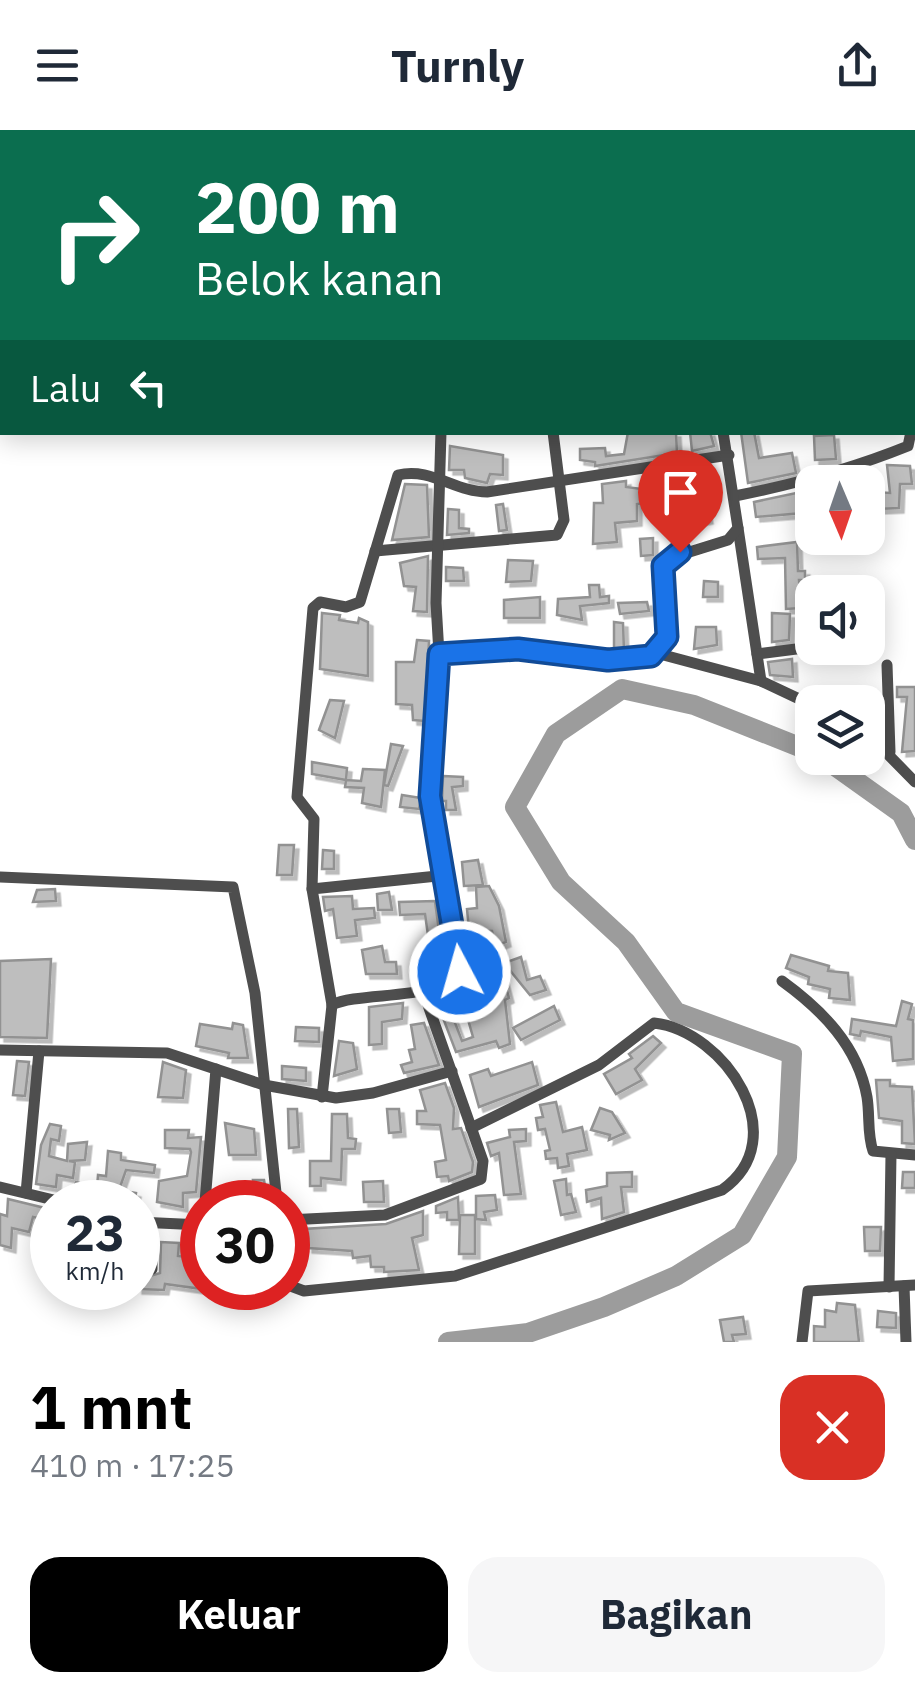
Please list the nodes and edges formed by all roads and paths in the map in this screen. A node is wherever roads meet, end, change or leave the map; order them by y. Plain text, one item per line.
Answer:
1 (441, 435) edge
2 (554, 435) edge
3 (724, 435) edge
4 (910, 435) edge
5 (729, 455) junction
6 (439, 478) junction
7 (558, 479) junction
8 (735, 496) junction
9 (738, 528) junction
10 (438, 548) junction
11 (375, 551) junction
12 (795, 650) edge
13 (656, 653) junction
14 (439, 654) junction
15 (757, 654) junction
16 (887, 665) dead end
17 (761, 681) junction
18 (795, 697) edge
19 (885, 748) edge
20 (890, 752) junction
21 (915, 782) edge
22 (447, 874) junction
23 (0, 876) edge
24 (312, 889) junction
25 (782, 981) dead end
26 (423, 991) junction
27 (332, 1004) junction
28 (0, 1050) edge
29 (39, 1051) junction
30 (216, 1069) junction
31 (452, 1071) junction
32 (264, 1085) junction
33 (322, 1096) junction
34 (472, 1128) junction
35 (891, 1154) junction
36 (915, 1155) edge
37 (207, 1180) edge
38 (275, 1180) edge
39 (0, 1187) edge
40 (26, 1193) junction
41 (30, 1194) edge
42 (310, 1219) edge
43 (910, 1286) edge
44 (890, 1287) junction
45 (310, 1290) edge
46 (802, 1342) edge
47 (906, 1342) edge

1 - 6 street
2 - 7 street
3 - 5 street
4 - 8 street
5 - 7 street
5 - 8 street
6 - 7 street
6 - 10 street
6 - 11 street
7 - 10 street
8 - 9 street
9 - 13 street
9 - 15 street
10 - 11 street
10 - 14 street
11 - 24 street
12 - 15 street
13 - 14 street
13 - 17 street
14 - 22 street
15 - 17 street
16 - 20 street
17 - 18 street
19 - 20 street
20 - 21 street
22 - 24 street
22 - 26 street
23 - 32 street
24 - 27 street
25 - 35 street
26 - 27 street
26 - 31 street
27 - 33 street
28 - 29 street
29 - 30 street
29 - 40 street
30 - 32 street
30 - 37 street
31 - 33 street
31 - 34 street
32 - 33 street
32 - 38 street
34 - 42 street
34 - 45 street
35 - 36 street
35 - 44 street
39 - 40 street
40 - 41 street
43 - 44 street
43 - 47 street
44 - 46 street

